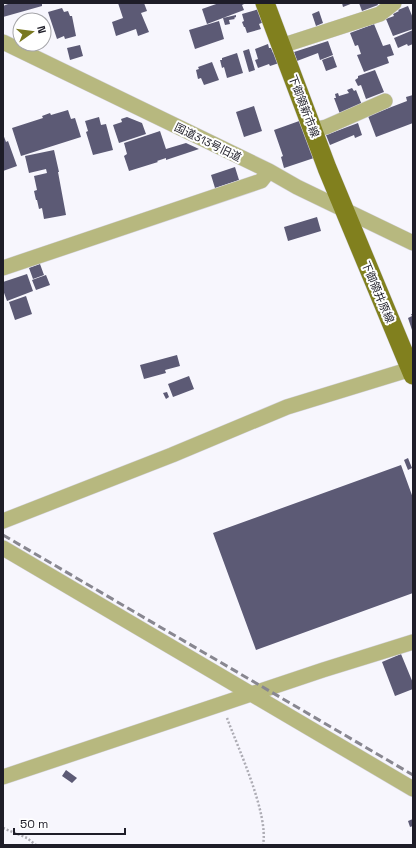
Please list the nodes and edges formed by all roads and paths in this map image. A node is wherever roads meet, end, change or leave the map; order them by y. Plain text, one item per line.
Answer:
1 (265, 3) edge
2 (394, 3) edge
3 (3, 42) edge
4 (281, 46) junction
5 (385, 102) dead end
6 (313, 130) junction
7 (269, 171) junction
8 (343, 210) junction
9 (413, 242) edge
10 (3, 268) edge
11 (412, 372) edge
12 (3, 521) edge
13 (3, 548) edge
14 (413, 642) edge
15 (250, 694) junction
16 (222, 704) junction
17 (3, 777) edge
18 (413, 789) edge
19 (3, 828) edge
20 (36, 845) edge
21 (263, 845) edge

1 - 4 main road, 下御領新市線
2 - 4 street
3 - 7 street, 国道313号旧道
4 - 6 main road, 下御領新市線
5 - 6 street
6 - 8 main road, 下御領新市線
7 - 8 street, 国道313号旧道
7 - 10 street
8 - 9 street, 国道313号旧道
8 - 11 main road, 下御領井原線
11 - 12 street
13 - 15 street
14 - 15 street
15 - 16 street
15 - 18 street
16 - 17 street
16 - 21 path
19 - 20 path

